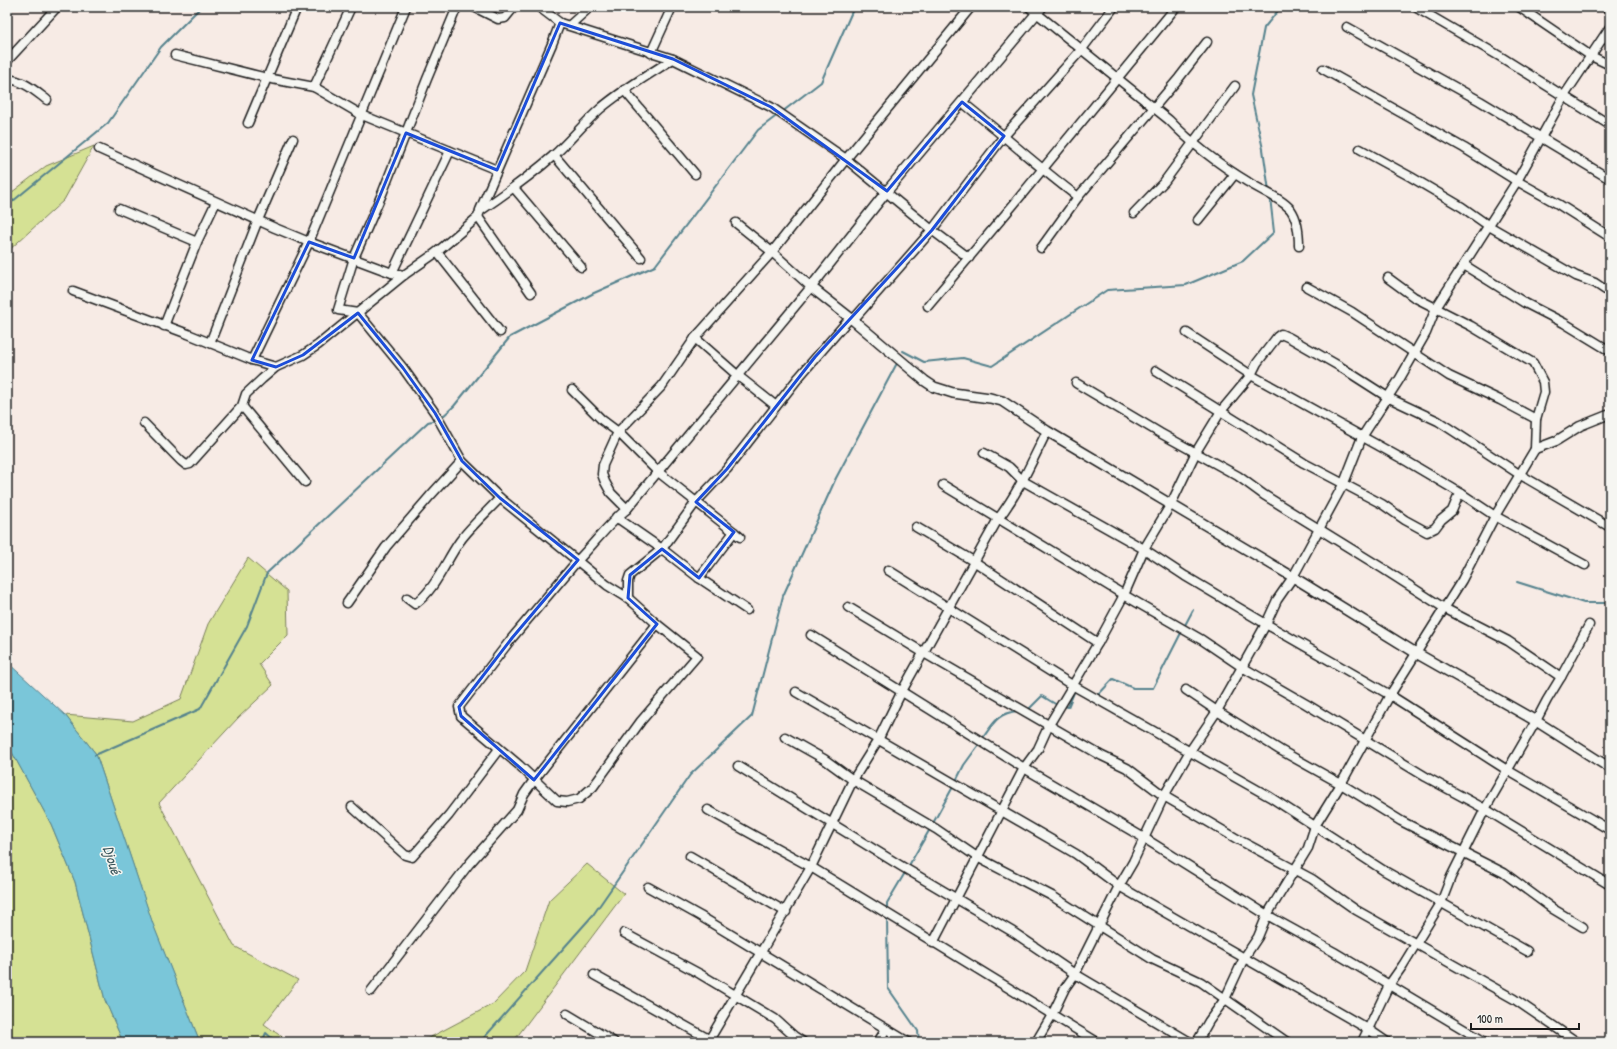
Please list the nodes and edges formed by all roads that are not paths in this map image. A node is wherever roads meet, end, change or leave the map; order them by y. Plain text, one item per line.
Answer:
1 (57, 7) edge
2 (297, 7) edge
3 (351, 7) edge
4 (406, 7) edge
5 (457, 7) edge
6 (474, 7) edge
7 (514, 7) edge
8 (539, 7) edge
9 (590, 7) edge
10 (672, 7) edge
11 (971, 7) edge
12 (1029, 7) edge
13 (1114, 7) edge
14 (1176, 7) edge
15 (1415, 7) edge
16 (1519, 7) edge
17 (1606, 7) edge
18 (1040, 10) edge
19 (1610, 10) edge
20 (560, 23) junction
21 (570, 25) junction
22 (1347, 27) dead end
23 (1610, 27) edge
24 (1207, 42) dead end
25 (1082, 49) junction
26 (651, 53) junction
27 (175, 55) dead end
28 (1591, 56) junction
29 (673, 59) junction
30 (7, 61) edge
31 (1610, 65) edge
32 (1323, 69) dead end
33 (267, 78) junction
34 (1117, 78) junction
35 (7, 79) edge
36 (1235, 86) dead end
37 (314, 87) junction
38 (624, 90) junction
39 (1564, 96) junction
40 (47, 100) dead end
41 (962, 102) junction
42 (1153, 107) junction
43 (362, 115) junction
44 (248, 123) dead end
45 (1610, 125) edge
46 (406, 133) junction
47 (1004, 136) junction
48 (1541, 138) junction
49 (293, 139) dead end
50 (1194, 143) junction
51 (99, 149) dead end
52 (1360, 149) dead end
53 (450, 151) junction
54 (554, 155) junction
55 (846, 159) junction
56 (1042, 169) junction
57 (497, 170) junction
58 (695, 174) dead end
59 (1235, 174) junction
60 (1610, 179) edge
61 (1517, 182) junction
62 (514, 188) junction
63 (887, 191) junction
64 (1078, 197) junction
65 (216, 202) junction
66 (119, 209) dead end
67 (479, 214) junction
68 (1134, 214) dead end
69 (258, 220) junction
70 (1198, 220) dead end
71 (736, 223) dead end
72 (1490, 226) junction
73 (932, 230) junction
74 (1610, 237) edge
75 (197, 242) junction
76 (309, 242) junction
77 (1300, 246) dead end
78 (1041, 248) dead end
79 (437, 252) junction
80 (772, 252) junction
81 (354, 258) junction
82 (640, 258) dead end
83 (969, 258) junction
84 (1464, 265) junction
85 (581, 267) dead end
86 (392, 273) junction
87 (404, 275) junction
88 (1388, 278) dead end
89 (811, 287) junction
90 (1307, 287) dead end
91 (73, 291) dead end
92 (530, 293) dead end
93 (1610, 293) edge
94 (928, 306) dead end
95 (1436, 308) junction
96 (358, 313) junction
97 (851, 319) junction
98 (164, 326) junction
99 (500, 332) dead end
100 (1187, 333) dead end
101 (695, 338) junction
102 (210, 343) junction
103 (1610, 351) edge
104 (1413, 353) junction
105 (252, 360) junction
106 (276, 367) junction
107 (1156, 371) dead end
108 (737, 375) junction
109 (1251, 375) junction
110 (1076, 383) dead end
111 (572, 390) dead end
112 (1389, 398) junction
113 (242, 406) junction
114 (776, 406) junction
115 (1221, 411) junction
116 (1610, 414) edge
117 (1536, 419) junction
118 (144, 423) dead end
119 (1047, 431) junction
120 (618, 432) junction
121 (1362, 437) junction
122 (1535, 449) junction
123 (1196, 452) junction
124 (984, 453) dead end
125 (462, 461) junction
126 (657, 471) junction
127 (1519, 474) junction
128 (1023, 481) junction
129 (305, 482) dead end
130 (1344, 483) junction
131 (943, 485) dead end
132 (1462, 494) junction
133 (500, 498) junction
134 (696, 502) junction
135 (1171, 504) junction
136 (626, 509) junction
137 (1495, 516) junction
138 (616, 517) junction
139 (998, 519) junction
140 (916, 527) dead end
141 (1610, 527) edge
142 (1318, 530) junction
143 (662, 549) junction
144 (1144, 549) junction
145 (578, 560) junction
146 (975, 562) junction
147 (1585, 565) dead end
148 (888, 570) dead end
149 (1292, 577) junction
150 (698, 578) junction
151 (1124, 595) junction
152 (407, 598) dead end
153 (628, 598) junction
154 (347, 603) dead end
155 (848, 607) dead end
156 (950, 608) junction
157 (1444, 608) junction
158 (747, 610) dead end
159 (656, 624) junction
160 (1266, 624) junction
161 (1589, 624) dead end
162 (811, 636) dead end
163 (1098, 643) junction
164 (924, 653) junction
165 (1416, 653) junction
166 (1242, 667) junction
167 (1561, 677) junction
168 (1072, 685) junction
169 (1186, 690) dead end
170 (796, 692) dead end
171 (902, 692) junction
172 (1390, 695) junction
173 (1216, 710) junction
174 (1536, 721) junction
175 (1049, 725) junction
176 (785, 736) dead end
177 (878, 740) junction
178 (1365, 741) junction
179 (499, 749) junction
180 (1190, 751) junction
181 (738, 766) dead end
182 (1024, 768) junction
183 (1610, 768) edge
184 (1507, 770) junction
185 (534, 780) junction
186 (853, 780) junction
187 (1342, 784) junction
188 (1164, 796) junction
189 (352, 807) dead end
190 (1484, 809) junction
191 (708, 810) dead end
192 (1002, 812) junction
193 (832, 822) junction
194 (1315, 826) junction
195 (1610, 830) edge
196 (1144, 838) junction
197 (1464, 853) junction
198 (690, 856) dead end
199 (977, 857) junction
200 (811, 867) junction
201 (1294, 869) junction
202 (1610, 885) edge
203 (1119, 886) junction
204 (648, 887) dead end
205 (956, 898) junction
206 (1441, 903) junction
207 (786, 912) junction
208 (1267, 915) junction
209 (1099, 925) junction
210 (1583, 927) dead end
211 (624, 933) dead end
212 (933, 943) junction
213 (1416, 945) junction
214 (1527, 951) dead end
215 (760, 953) junction
216 (1244, 958) junction
217 (1075, 974) junction
218 (594, 975) dead end
219 (1389, 985) junction
220 (370, 991) dead end
221 (735, 995) junction
222 (1225, 999) junction
223 (567, 1014) dead end
224 (1052, 1016) junction
225 (886, 1028) junction
226 (1368, 1029) junction
227 (711, 1041) edge
228 (614, 1042) edge
229 (803, 1042) edge
230 (878, 1042) edge
231 (908, 1042) edge
232 (1036, 1042) edge
233 (1097, 1042) edge
234 (1190, 1042) edge
235 (1197, 1042) edge
236 (1287, 1042) edge
237 (1362, 1042) edge
238 (1388, 1042) edge
239 (1485, 1042) edge
240 (1577, 1042) edge

1 - 30 street
2 - 33 street
3 - 37 street
4 - 43 street
5 - 46 street
6 - 7 street
8 - 20 street
9 - 21 street
10 - 26 street
11 - 55 street
12 - 18 street
13 - 25 street
14 - 34 street
15 - 39 street
16 - 28 street
17 - 19 street
18 - 25 street
18 - 41 street
20 - 21 street
20 - 57 street
21 - 26 street
22 - 48 street
23 - 28 street
24 - 42 street
25 - 34 street
25 - 47 street
26 - 29 street
27 - 33 street
28 - 31 street
28 - 39 street
29 - 38 street
29 - 55 street
32 - 61 street
33 - 37 street
33 - 44 street
34 - 42 street
34 - 56 street
35 - 40 street
36 - 50 street
37 - 43 street
38 - 54 street
38 - 58 street
39 - 45 street
39 - 48 street
41 - 47 street
41 - 63 street
42 - 50 street
42 - 64 street
43 - 46 street
43 - 76 street
46 - 53 street
46 - 81 street
47 - 56 street
47 - 73 street
48 - 60 street
48 - 61 street
49 - 69 street
50 - 59 street
50 - 68 street
51 - 65 street
52 - 72 street
53 - 57 street
53 - 86 street
54 - 62 street
54 - 82 street
55 - 63 street
55 - 80 street
56 - 64 street
56 - 83 street
57 - 67 street
59 - 70 street
59 - 77 street
61 - 72 street
61 - 74 street
62 - 67 street
62 - 85 street
63 - 73 street
63 - 89 street
64 - 78 street
65 - 69 street
65 - 75 street
66 - 75 street
67 - 79 street
67 - 92 street
69 - 76 street
69 - 102 street
71 - 80 street
72 - 84 street
72 - 93 street
73 - 83 street
73 - 97 street
75 - 98 street
76 - 81 street
76 - 105 street
79 - 87 street
79 - 99 street
80 - 89 street
80 - 101 street
81 - 86 street
81 - 96 street
83 - 94 street
84 - 95 street
84 - 103 street
86 - 87 street
87 - 96 street
88 - 95 street
89 - 97 street
89 - 108 street
90 - 104 street
91 - 98 street
95 - 104 street
95 - 117 street
96 - 106 street
96 - 125 street
97 - 114 street
97 - 119 street
98 - 102 street
100 - 109 street
101 - 108 street
101 - 120 street
102 - 105 street
104 - 112 street
104 - 117 street
105 - 106 street
106 - 113 street
107 - 115 street
108 - 114 street
108 - 126 street
109 - 112 street
109 - 115 street
109 - 121 street
110 - 123 street
111 - 120 street
112 - 121 street
112 - 127 street
113 - 118 street
113 - 129 street
114 - 134 street
115 - 123 street
115 - 130 street
116 - 122 street
117 - 122 street
119 - 128 street
119 - 135 street
120 - 126 street
120 - 136 street
121 - 130 street
121 - 132 street
122 - 127 street
123 - 135 street
123 - 142 street
124 - 128 street
125 - 133 street
125 - 154 street
126 - 134 street
126 - 136 street
127 - 137 street
127 - 141 street
128 - 139 street
128 - 144 street
130 - 132 street
130 - 142 street
131 - 139 street
132 - 137 street
133 - 145 street
133 - 152 street
134 - 143 street
134 - 150 street
135 - 144 street
135 - 149 street
136 - 138 street
137 - 147 street
137 - 157 street
138 - 143 street
138 - 145 street
139 - 146 street
139 - 151 street
140 - 146 street
142 - 149 street
142 - 157 street
143 - 150 street
143 - 153 street
144 - 151 street
144 - 160 street
145 - 153 street
145 - 179 street
146 - 156 street
146 - 163 street
148 - 156 street
149 - 160 street
149 - 165 street
150 - 158 street
151 - 163 street
151 - 166 street
153 - 159 street
155 - 164 street
156 - 164 street
156 - 168 street
157 - 165 street
157 - 167 street
159 - 185 street
159 - 185 street
160 - 166 street
160 - 172 street
161 - 167 street
162 - 171 street
163 - 168 street
164 - 171 street
164 - 175 street
165 - 172 street
165 - 174 street
166 - 173 street
166 - 178 street
167 - 174 street
168 - 175 street
168 - 180 street
169 - 173 street
170 - 177 street
171 - 177 street
171 - 182 street
172 - 178 street
172 - 184 street
173 - 180 street
173 - 187 street
174 - 183 street
174 - 184 street
175 - 182 street
175 - 188 street
176 - 186 street
177 - 186 street
177 - 192 street
178 - 187 street
178 - 190 street
179 - 185 street
179 - 189 street
180 - 188 street
180 - 194 street
181 - 193 street
182 - 192 street
182 - 196 street
184 - 190 street
184 - 195 street
185 - 220 street
186 - 193 street
186 - 199 street
187 - 194 street
187 - 197 street
188 - 196 street
188 - 201 street
190 - 197 street
190 - 202 street
191 - 200 street
192 - 199 street
192 - 203 street
193 - 200 street
193 - 205 street
194 - 201 street
194 - 206 street
196 - 203 street
196 - 208 street
197 - 206 street
197 - 210 street
198 - 207 street
199 - 205 street
199 - 209 street
200 - 207 street
200 - 212 street
201 - 208 street
201 - 213 street
203 - 209 street
203 - 216 street
204 - 215 street
205 - 212 street
205 - 217 street
206 - 213 street
206 - 214 street
207 - 215 street
208 - 216 street
208 - 219 street
209 - 217 street
209 - 222 street
211 - 221 street
212 - 224 street
213 - 219 street
213 - 240 street
215 - 221 street
215 - 225 street
216 - 222 street
216 - 226 street
217 - 224 street
217 - 234 street
218 - 227 street
219 - 226 street
219 - 239 street
221 - 227 street
221 - 229 street
222 - 235 street
222 - 236 street
223 - 228 street
224 - 232 street
224 - 233 street
225 - 230 street
225 - 231 street
226 - 237 street
226 - 238 street

